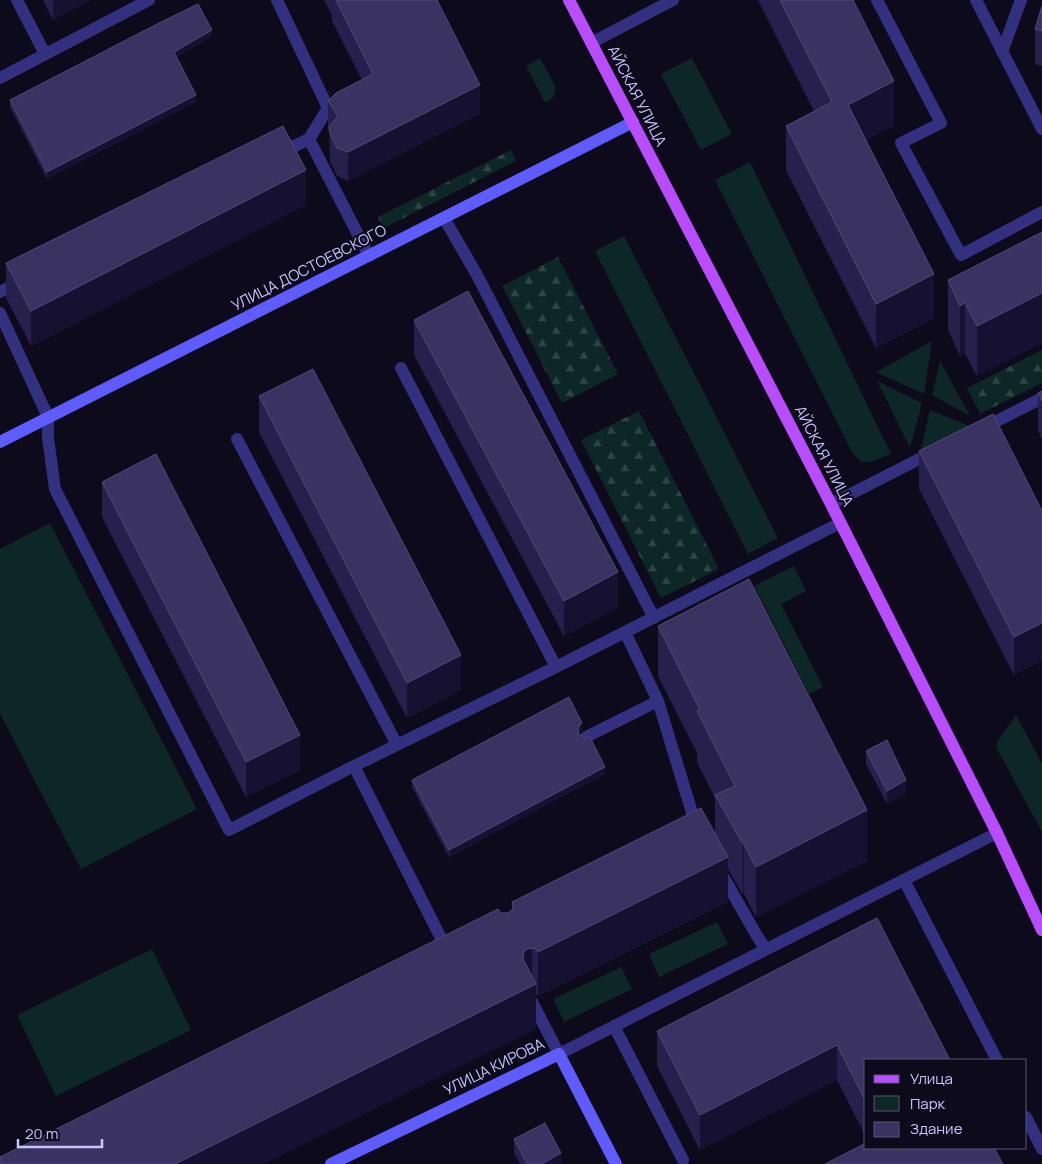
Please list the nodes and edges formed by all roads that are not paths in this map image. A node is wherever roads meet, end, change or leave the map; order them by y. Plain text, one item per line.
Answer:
1 (17, 0) edge
2 (149, 0) edge
3 (277, 0) edge
4 (568, 0) edge
5 (673, 0) edge
6 (877, 0) edge
7 (976, 0) edge
8 (1021, 0) edge
9 (592, 43) junction
10 (1002, 52) junction
11 (45, 54) junction
12 (0, 78) edge
13 (633, 122) junction
14 (1042, 129) edge
15 (309, 139) junction
16 (265, 161) edge
17 (1040, 216) edge
18 (444, 218) junction
19 (369, 256) junction
20 (35, 275) edge
21 (0, 292) edge
22 (0, 313) edge
23 (401, 368) dead end
24 (1042, 398) edge
25 (48, 418) junction
26 (974, 432) edge
27 (237, 439) dead end
28 (0, 442) edge
29 (948, 445) edge
30 (831, 504) junction
31 (840, 523) junction
32 (654, 618) junction
33 (625, 632) junction
34 (556, 667) junction
35 (658, 701) junction
36 (586, 737) edge
37 (396, 745) junction
38 (354, 766) junction
39 (695, 832) edge
40 (997, 832) junction
41 (715, 861) edge
42 (904, 880) junction
43 (1042, 930) edge
44 (766, 949) junction
45 (448, 952) edge
46 (531, 1000) edge
47 (614, 1026) junction
48 (558, 1054) junction
49 (995, 1059) edge
50 (1027, 1119) edge
51 (1042, 1149) edge
52 (683, 1160) dead end
53 (331, 1164) edge
54 (616, 1164) edge

1 - 11 street
2 - 11 street
3 - 15 street
4 - 9 main road, АЙСКАЯ УЛИЦА
5 - 9 street
6 - 17 street
7 - 10 street
8 - 10 street
9 - 13 main road, АЙСКАЯ УЛИЦА
10 - 14 street
11 - 12 street
13 - 18 street, УЛИЦА ДОСТОЕВСКОГО
13 - 30 main road, АЙСКАЯ УЛИЦА
15 - 16 street
15 - 19 street
18 - 19 street, УЛИЦА ДОСТОЕВСКОГО
18 - 32 street
19 - 25 street, УЛИЦА ДОСТОЕВСКОГО
20 - 21 street
22 - 25 street
23 - 34 street
24 - 26 street
25 - 28 street, УЛИЦА ДОСТОЕВСКОГО
25 - 38 street
27 - 37 street
29 - 30 street
30 - 31 main road, АЙСКАЯ УЛИЦА
31 - 32 street
31 - 40 main road, АЙСКАЯ УЛИЦА
32 - 33 street
33 - 34 street
33 - 35 street
34 - 37 street
35 - 36 street
35 - 39 street
37 - 38 street
38 - 45 street
40 - 42 street
40 - 43 main road, АЙСКАЯ УЛИЦА
41 - 44 street
42 - 44 street
42 - 49 street
44 - 47 street
46 - 48 street
47 - 48 street
47 - 52 street
48 - 53 street, УЛИЦА КИРОВА
48 - 54 street, УЛИЦА КИРОВА
50 - 51 street

